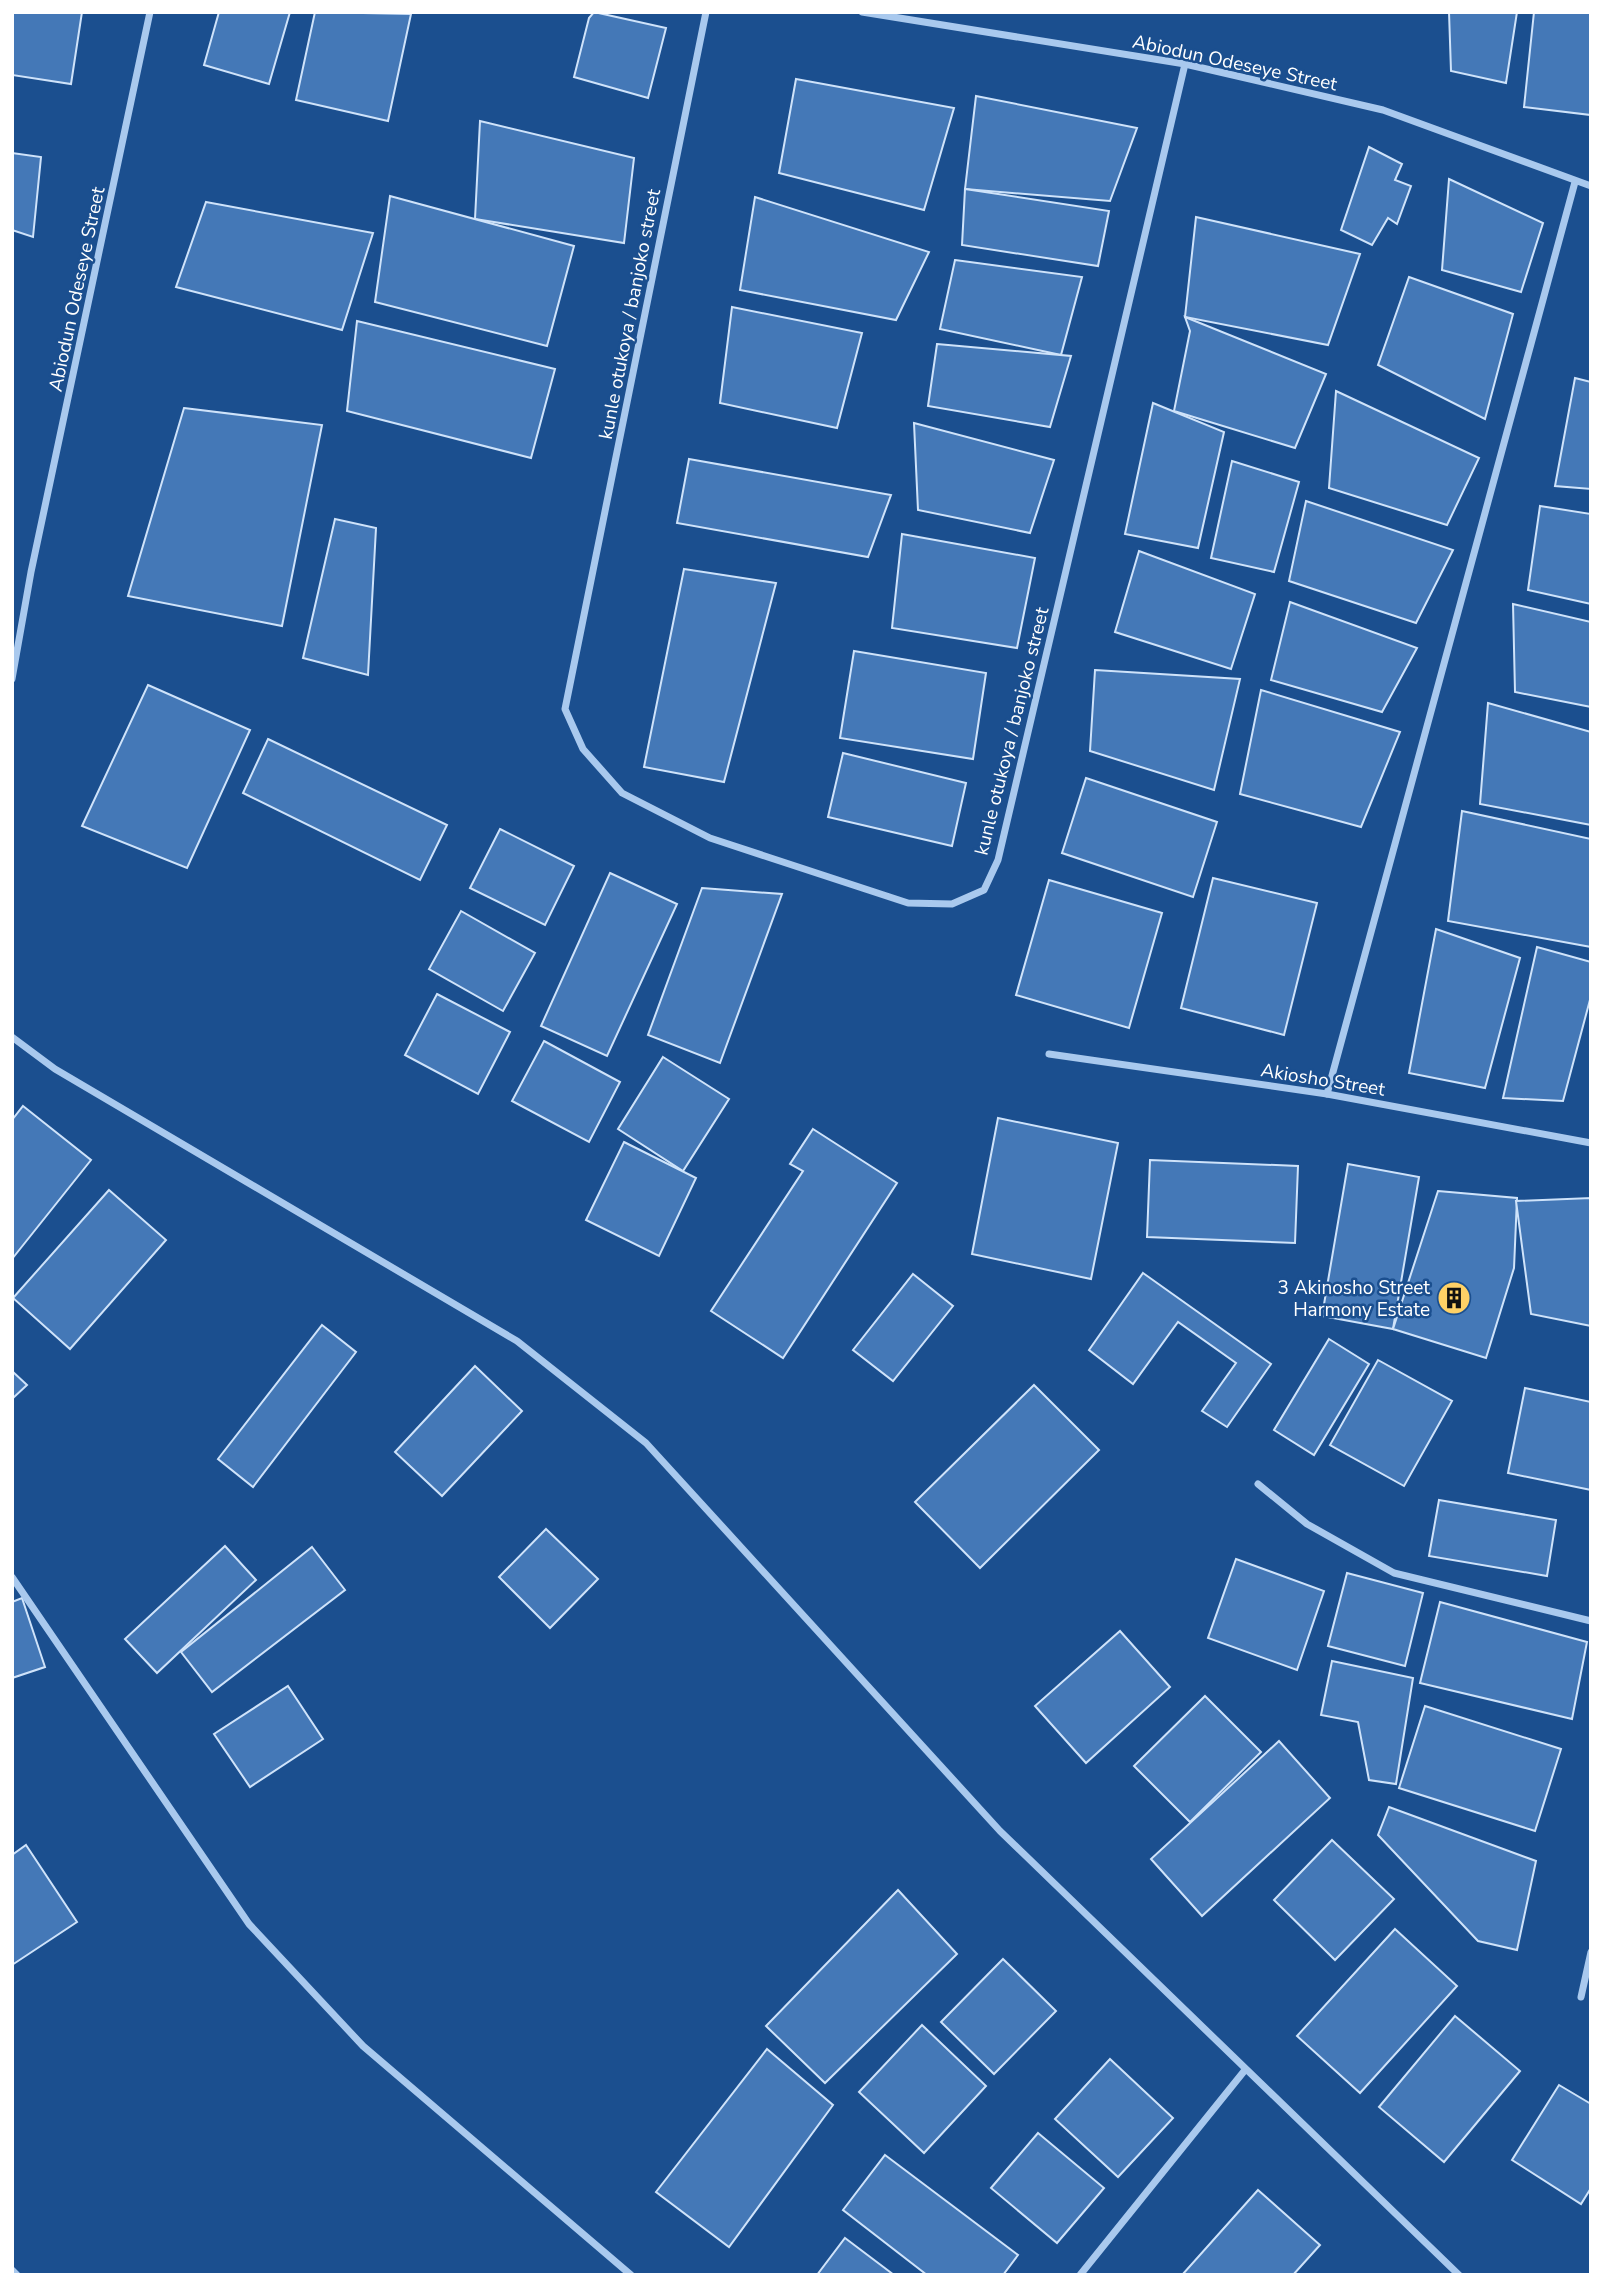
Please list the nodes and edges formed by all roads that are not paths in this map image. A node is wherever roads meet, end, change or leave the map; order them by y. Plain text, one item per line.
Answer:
1 (150, 12) edge
2 (706, 12) edge
3 (862, 12) edge
4 (1185, 64) junction
5 (1575, 181) junction
6 (1591, 186) edge
7 (12, 679) edge
8 (12, 1037) edge
9 (1049, 1054) dead end
10 (1327, 1094) junction
11 (1591, 1143) edge
12 (1258, 1484) dead end
13 (12, 1577) edge
14 (1591, 1621) edge
15 (1591, 1952) edge
16 (1581, 1997) dead end
17 (1245, 2070) junction
18 (12, 2270) edge
19 (17, 2275) edge
20 (631, 2275) edge
21 (1080, 2275) edge
22 (1459, 2275) edge

1 - 7 street, Abiodun Odeseye Street
2 - 4 street, kunle otukoya / banjoko street
3 - 4 street, Abiodun Odeseye Street
4 - 5 street, Abiodun Odeseye Street
5 - 6 street, Abiodun Odeseye Street
5 - 10 street
8 - 17 street
9 - 10 street, Akiosho Street
10 - 11 street, Akiosho Street
12 - 14 street
13 - 20 street
15 - 16 street
17 - 21 street
17 - 22 street
18 - 19 street

